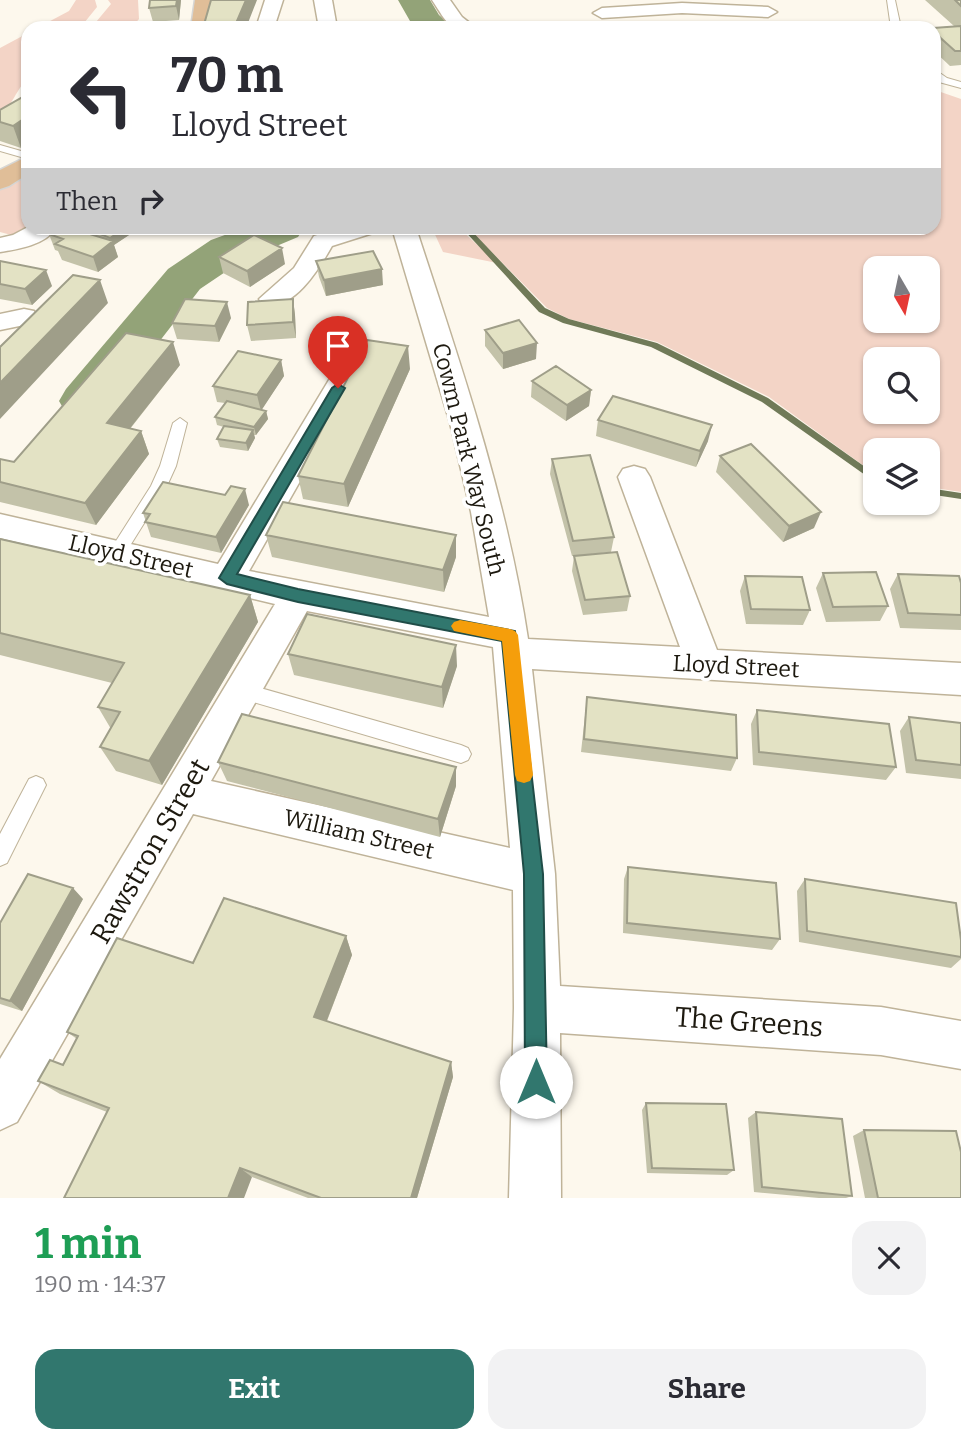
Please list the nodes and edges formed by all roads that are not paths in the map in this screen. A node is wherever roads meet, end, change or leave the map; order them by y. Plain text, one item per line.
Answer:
1 (205, 0) edge
2 (274, 0) edge
3 (323, 0) edge
4 (441, 0) edge
5 (891, 0) edge
6 (630, 5) edge
7 (772, 12) edge
8 (602, 13) dead end
9 (202, 21) edge
10 (267, 21) edge
11 (327, 21) edge
12 (454, 21) edge
13 (895, 21) edge
14 (941, 78) edge
15 (961, 85) edge
16 (0, 148) edge
17 (21, 154) edge
18 (21, 168) edge
19 (0, 181) edge
20 (31, 235) edge
21 (342, 235) edge
22 (406, 235) edge
23 (0, 245) edge
24 (272, 299) edge
25 (352, 365) edge
26 (180, 423) dead end
27 (634, 477) dead end
28 (0, 526) edge
29 (117, 552) junction
30 (227, 578) junction
31 (298, 596) junction
32 (511, 644) junction
33 (704, 663) junction
34 (961, 679) edge
35 (243, 691) junction
36 (461, 754) dead end
37 (36, 785) dead end
38 (184, 793) junction
39 (0, 856) edge
40 (534, 874) junction
41 (537, 1008) junction
42 (961, 1045) edge
43 (0, 1105) edge
44 (536, 1198) edge

1 - 9 main road
2 - 10 street
3 - 11 street
4 - 12 street
5 - 13 lane
6 - 7 street
6 - 8 street
14 - 15 lane
16 - 17 lane
18 - 19 main road
20 - 23 street
21 - 24 street
22 - 32 street, Cowm Park Way South
25 - 30 street
26 - 29 lane
27 - 33 street
28 - 29 street, Lloyd Street
29 - 30 street, Lloyd Street
30 - 31 street, Lloyd Street
31 - 32 street, Lloyd Street
31 - 35 street, Rawstron Street
32 - 33 street, Lloyd Street
32 - 40 street, Cowm Park Way South
33 - 34 street, Lloyd Street
35 - 36 lane
35 - 38 street, Rawstron Street
37 - 39 lane
38 - 40 street, William Street
38 - 43 street, Rawstron Street
40 - 41 street, Cowm Park Way South
41 - 42 street, The Greens
41 - 44 street, Cowm Park Way South

